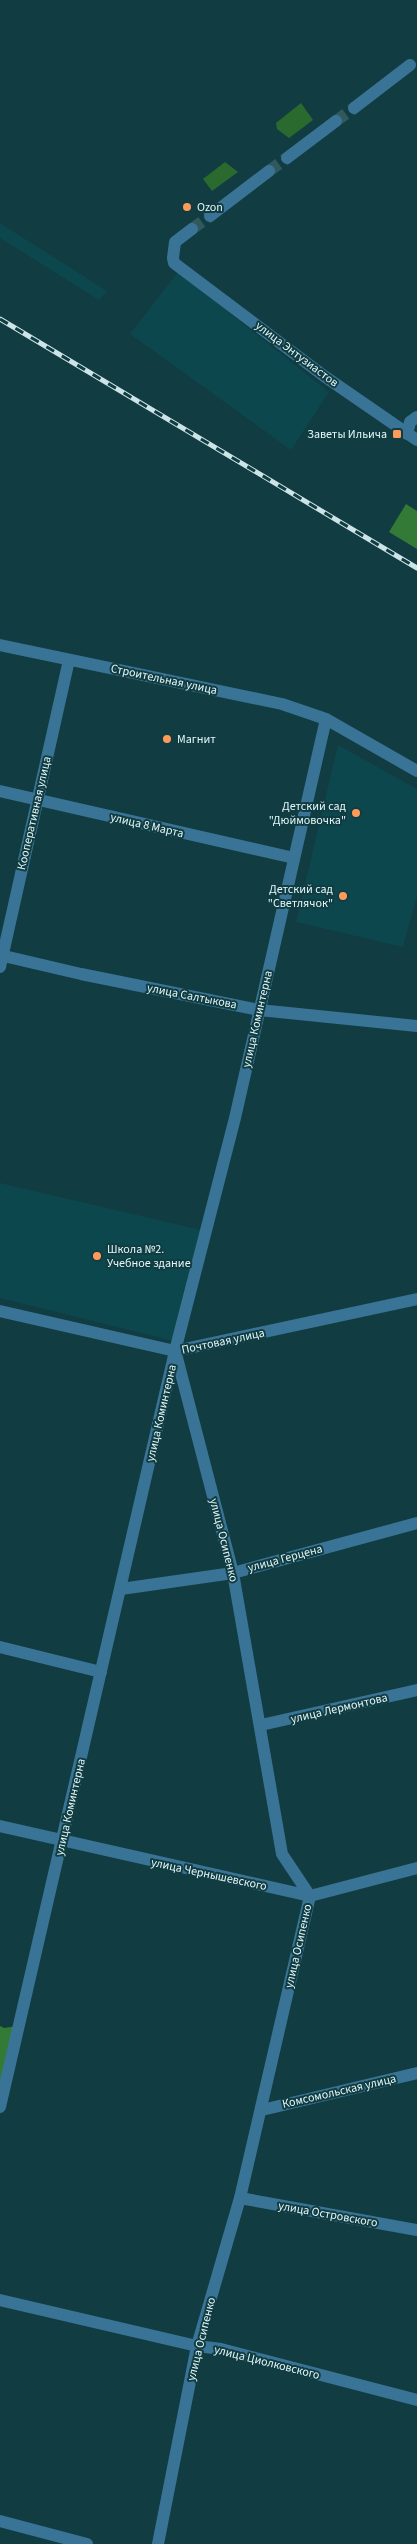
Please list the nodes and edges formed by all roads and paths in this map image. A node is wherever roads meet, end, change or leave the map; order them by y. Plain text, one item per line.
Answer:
1 (410, 65) dead end
2 (354, 108) tunnel mouth
3 (336, 121) tunnel mouth
4 (287, 158) tunnel mouth
5 (269, 171) tunnel mouth
6 (210, 216) tunnel mouth
7 (192, 229) tunnel mouth
8 (417, 417) edge
9 (412, 437) edge
10 (0, 645) edge
11 (69, 660) junction
12 (326, 719) junction
13 (417, 771) edge
14 (0, 791) edge
15 (36, 800) junction
16 (294, 858) junction
17 (1, 960) edge
18 (259, 1010) junction
19 (417, 1026) edge
20 (417, 1300) edge
21 (0, 1312) edge
22 (175, 1352) junction
23 (417, 1523) edge
24 (233, 1572) junction
25 (121, 1589) junction
26 (0, 1647) edge
27 (101, 1672) junction
28 (417, 1690) edge
29 (261, 1725) junction
30 (0, 1826) edge
31 (62, 1841) junction
32 (417, 1868) edge
33 (310, 1896) junction
34 (417, 2073) edge
35 (1, 2102) edge
36 (262, 2110) junction
37 (240, 2198) junction
38 (417, 2230) edge
39 (0, 2300) edge
40 (197, 2346) junction
41 (417, 2400) edge
42 (0, 2521) edge
43 (86, 2544) edge
44 (158, 2544) edge

1 - 2 street
3 - 4 street
5 - 6 street
7 - 9 street, улица Энтузиастов
8 - 9 street
10 - 11 street, Строительная улица
11 - 12 street, Строительная улица
11 - 15 street, Кооперативная улица
12 - 13 street, Строительная улица
12 - 16 street, улица Коминтерна
14 - 15 street, улица 8 Марта
15 - 16 street, улица 8 Марта
15 - 17 street, Кооперативная улица
16 - 18 street, улица Коминтерна
17 - 18 street, улица Салтыкова
18 - 19 street, улица Салтыкова
18 - 22 street, улица Коминтерна
20 - 22 street, Почтовая улица
21 - 22 street, Почтовая улица
22 - 24 street, улица Осипенко
22 - 25 street, улица Коминтерна
23 - 24 street, улица Герцена
24 - 25 street, улица Герцена
24 - 29 street, улица Осипенко
25 - 27 street, улица Коминтерна
26 - 27 street
27 - 31 street, улица Коминтерна
28 - 29 street, улица Лермонтова
29 - 33 street, улица Осипенко
30 - 31 street, улица Чернышевского
31 - 33 street, улица Чернышевского
31 - 35 street, улица Коминтерна
32 - 33 street, улица Чернышевского
33 - 36 street, улица Осипенко
34 - 36 street, Комсомольская улица
36 - 37 street, улица Осипенко
37 - 38 street, улица Островского
37 - 40 street, улица Осипенко
39 - 40 street, улица Циолковского
40 - 41 street, улица Циолковского
40 - 44 street, улица Осипенко
42 - 43 street

